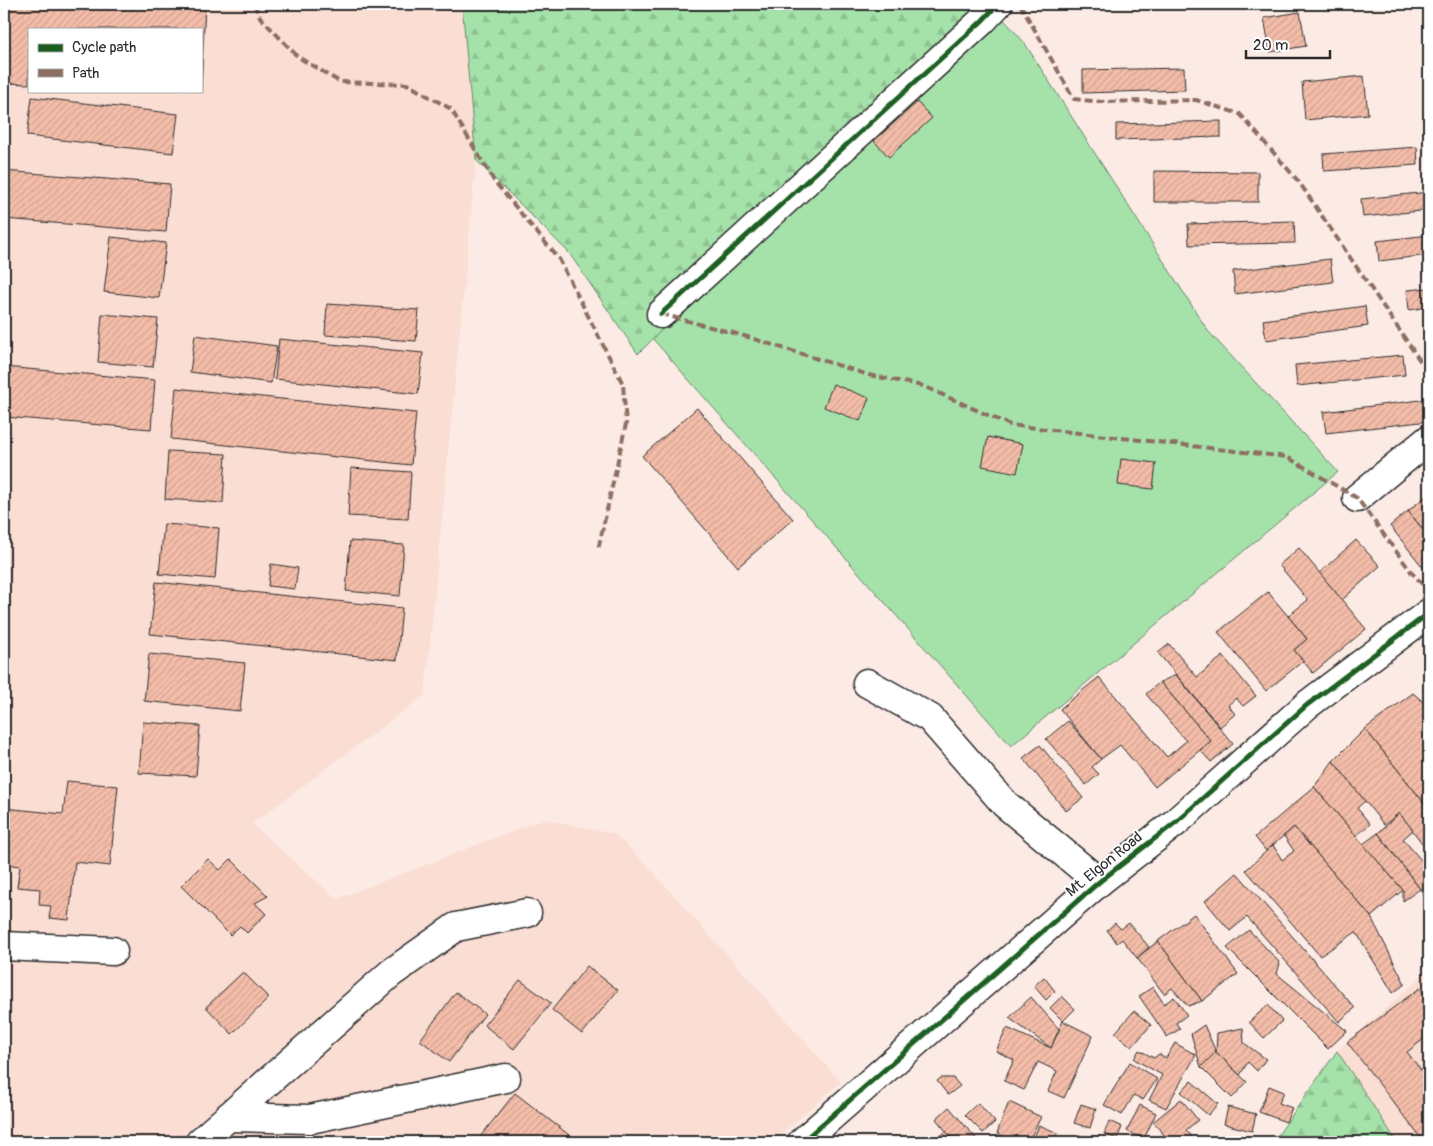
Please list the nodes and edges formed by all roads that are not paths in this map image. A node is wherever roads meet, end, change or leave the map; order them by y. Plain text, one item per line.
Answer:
1 (998, 4) edge
2 (660, 314) dead end
3 (1429, 439) edge
4 (1357, 498) dead end
5 (1429, 613) edge
6 (867, 684) dead end
7 (1099, 882) junction
8 (526, 913) dead end
9 (4, 946) edge
10 (113, 952) dead end
11 (506, 1078) dead end
12 (228, 1117) junction
13 (200, 1142) edge
14 (802, 1142) edge

1 - 2 street
3 - 4 street
5 - 7 street, Mt. Elgon Road
6 - 7 street
7 - 14 street, Mt. Elgon Road
8 - 12 street
9 - 10 street
11 - 12 street
12 - 13 street

